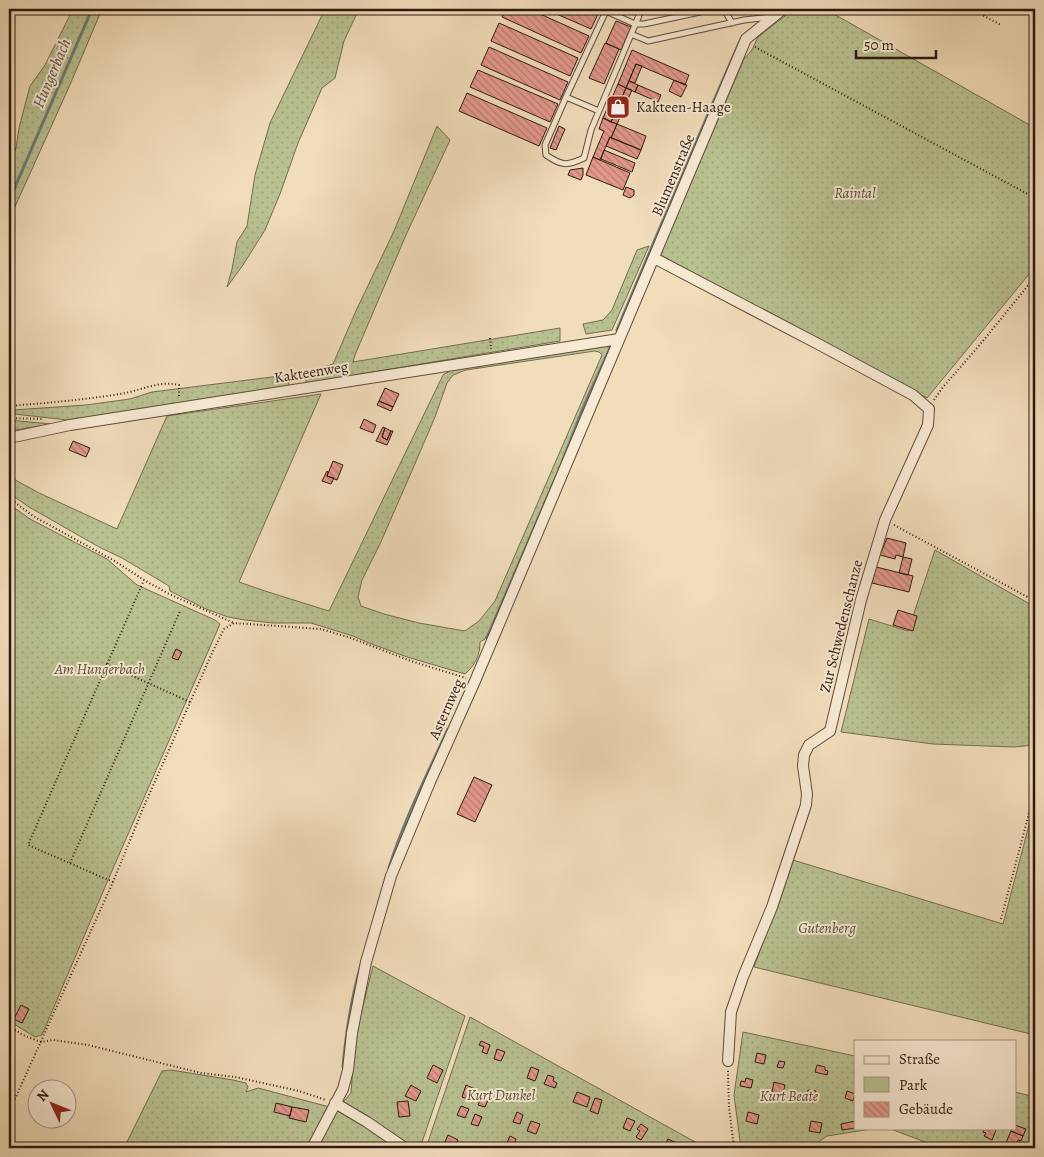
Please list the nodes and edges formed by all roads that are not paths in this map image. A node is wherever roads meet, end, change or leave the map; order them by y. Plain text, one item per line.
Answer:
1 (639, 9) edge
2 (714, 9) edge
3 (724, 9) edge
4 (761, 9) edge
5 (783, 9) edge
6 (607, 10) edge
7 (774, 16) junction
8 (732, 23) junction
9 (635, 24) junction
10 (631, 34) junction
11 (566, 97) junction
12 (599, 111) junction
13 (654, 258) junction
14 (619, 339) junction
15 (9, 438) edge
16 (728, 1061) road end
17 (335, 1103) junction
18 (312, 1148) edge
19 (405, 1148) edge

1 - 9 lane
2 - 9 lane
3 - 8 lane
4 - 7 lane
5 - 7 street, Blumenstraße
6 - 9 lane
6 - 11 lane
7 - 8 lane
7 - 13 street, Blumenstraße
8 - 10 lane
9 - 10 lane
10 - 12 lane
11 - 12 lane
11 - 12 lane
13 - 14 street, Blumenstraße
13 - 16 street, Zur Schwedenschanze
14 - 15 street, Kakteenweg
14 - 17 street, Asternweg
17 - 18 street, Asternweg
17 - 19 street

